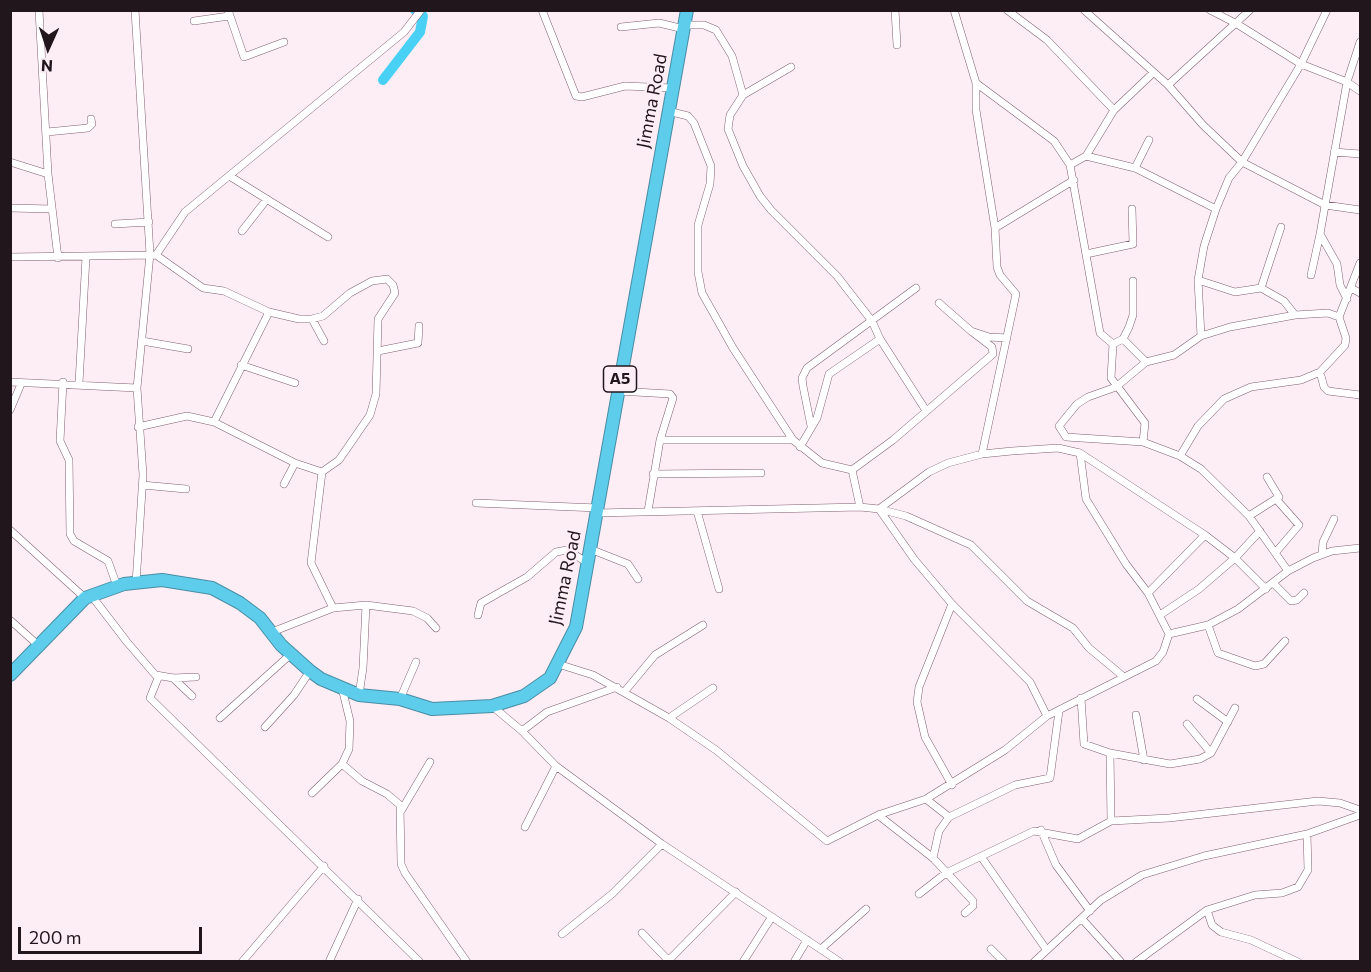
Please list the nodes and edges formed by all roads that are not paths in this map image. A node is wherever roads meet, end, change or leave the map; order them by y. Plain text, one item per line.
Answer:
1 (39, 10) edge
2 (135, 10) edge
3 (421, 10) edge
4 (542, 10) edge
5 (895, 10) edge
6 (954, 10) edge
7 (1007, 10) edge
8 (1210, 10) edge
9 (1250, 10) edge
10 (1327, 10) edge
11 (1089, 12) edge
12 (229, 13) edge
13 (685, 18) edge
14 (194, 21) dead end
15 (1238, 24) junction
16 (621, 27) dead end
17 (284, 42) dead end
18 (1360, 42) edge
19 (897, 45) dead end
20 (1301, 64) junction
21 (791, 67) dead end
22 (1153, 73) junction
23 (1347, 82) junction
24 (976, 83) junction
25 (1168, 85) junction
26 (672, 88) junction
27 (1360, 91) edge
28 (743, 95) junction
29 (1114, 110) junction
30 (668, 111) junction
31 (91, 119) dead end
32 (47, 132) junction
33 (1149, 140) dead end
34 (1334, 152) junction
35 (1360, 154) edge
36 (1086, 156) junction
37 (10, 162) edge
38 (1242, 162) junction
39 (1070, 165) junction
40 (1135, 168) junction
41 (48, 174) junction
42 (231, 177) junction
43 (1074, 180) junction
44 (267, 199) junction
45 (1325, 205) junction
46 (10, 208) edge
47 (52, 209) junction
48 (1132, 209) dead end
49 (1216, 209) junction
50 (1360, 210) edge
51 (149, 222) junction
52 (114, 224) dead end
53 (1281, 227) dead end
54 (995, 228) junction
55 (242, 231) dead end
56 (1320, 234) junction
57 (328, 237) dead end
58 (1086, 254) junction
59 (153, 255) junction
60 (10, 257) edge
61 (86, 257) junction
62 (58, 258) junction
63 (1360, 263) edge
64 (1311, 275) dead end
65 (1198, 280) junction
66 (1133, 281) dead end
67 (916, 288) dead end
68 (1261, 288) junction
69 (1351, 288) junction
70 (1360, 293) edge
71 (1347, 299) junction
72 (939, 303) dead end
73 (269, 312) junction
74 (1295, 315) junction
75 (1339, 317) junction
76 (312, 320) junction
77 (872, 321) junction
78 (419, 327) dead end
79 (971, 331) junction
80 (1201, 336) junction
81 (1008, 338) junction
82 (880, 339) junction
83 (1123, 339) junction
84 (142, 341) junction
85 (324, 341) dead end
86 (1113, 344) junction
87 (189, 350) dead end
88 (378, 351) junction
89 (1146, 362) junction
90 (241, 365) junction
91 (1320, 372) junction
92 (10, 382) edge
93 (63, 382) junction
94 (79, 383) junction
95 (295, 383) dead end
96 (21, 384) junction
97 (1116, 387) junction
98 (137, 388) junction
99 (618, 391) junction
100 (1360, 395) edge
101 (925, 409) junction
102 (10, 410) edge
103 (214, 422) junction
104 (811, 426) junction
105 (138, 427) junction
106 (660, 440) junction
107 (794, 441) junction
108 (1143, 442) junction
109 (800, 447) junction
110 (1080, 453) junction
111 (982, 454) junction
112 (1180, 456) junction
113 (295, 463) junction
114 (852, 470) junction
115 (322, 472) junction
116 (761, 473) dead end
117 (653, 474) junction
118 (1267, 477) dead end
119 (284, 484) dead end
120 (142, 485) junction
121 (186, 489) dead end
122 (1276, 499) junction
123 (476, 503) dead end
124 (860, 507) junction
125 (879, 508) junction
126 (597, 511) junction
127 (648, 511) junction
128 (697, 511) junction
129 (1248, 516) junction
130 (1334, 519) dead end
131 (10, 531) edge
132 (1260, 531) junction
133 (1205, 535) junction
134 (1360, 548) edge
135 (590, 549) junction
136 (1276, 552) junction
137 (1322, 554) junction
138 (1235, 558) junction
139 (588, 563) junction
140 (1288, 572) junction
141 (638, 579) dead end
142 (136, 583) junction
143 (1273, 583) junction
144 (117, 586) junction
145 (1266, 588) junction
146 (718, 589) dead end
147 (1148, 593) junction
148 (1304, 593) dead end
149 (88, 597) junction
150 (952, 604) junction
151 (366, 605) junction
152 (333, 608) junction
153 (478, 615) dead end
154 (1160, 615) junction
155 (10, 620) edge
156 (702, 625) dead end
157 (1208, 626) junction
158 (436, 628) dead end
159 (272, 632) junction
160 (1169, 634) junction
161 (1285, 641) dead end
162 (38, 645) junction
163 (291, 654) junction
164 (416, 662) dead end
165 (558, 664) junction
166 (310, 671) junction
167 (10, 675) edge
168 (156, 675) junction
169 (196, 677) dead end
170 (1124, 677) junction
171 (173, 678) junction
172 (342, 686) junction
173 (617, 687) junction
174 (712, 688) dead end
175 (625, 691) junction
176 (359, 694) junction
177 (192, 696) dead end
178 (1081, 698) junction
179 (400, 699) junction
180 (1197, 699) dead end
181 (492, 706) junction
182 (1235, 708) dead end
183 (1059, 711) junction
184 (1136, 715) dead end
185 (1047, 716) junction
186 (220, 718) dead end
187 (669, 718) junction
188 (1228, 722) junction
189 (1187, 724) dead end
190 (265, 727) dead end
191 (522, 731) junction
192 (1110, 753) junction
193 (1211, 753) junction
194 (1144, 760) junction
195 (430, 762) dead end
196 (342, 764) junction
197 (556, 766) junction
198 (952, 785) junction
199 (312, 794) dead end
200 (926, 799) junction
201 (1360, 810) edge
202 (402, 811) junction
203 (878, 815) junction
204 (1360, 815) edge
205 (949, 817) junction
206 (1111, 820) junction
207 (525, 827) dead end
208 (1041, 830) junction
209 (1307, 834) junction
210 (662, 844) junction
211 (933, 858) junction
212 (982, 858) junction
213 (324, 866) junction
214 (946, 873) junction
215 (736, 892) junction
216 (919, 894) dead end
217 (358, 899) junction
218 (866, 909) dead end
219 (1207, 910) junction
220 (1090, 911) junction
221 (965, 913) dead end
222 (771, 918) junction
223 (1083, 919) junction
224 (642, 933) dead end
225 (562, 934) dead end
226 (807, 940) junction
227 (821, 949) junction
228 (1046, 949) junction
229 (991, 950) dead end
230 (668, 961) edge
231 (242, 962) edge
232 (329, 962) edge
233 (420, 962) edge
234 (467, 962) edge
235 (743, 962) edge
236 (794, 962) edge
237 (840, 962) edge
238 (1004, 962) edge
239 (1034, 962) edge
240 (1121, 962) edge
241 (1136, 962) edge
242 (1298, 962) edge

1 - 32 street
2 - 51 street
3 - 42 street
4 - 26 street
5 - 19 street
6 - 24 street
7 - 29 street
8 - 15 street
9 - 15 street
10 - 20 street
11 - 22 street
12 - 14 street
12 - 17 street
13 - 16 street
13 - 26 highway, Jimma Road / A5
13 - 28 street
15 - 20 street
15 - 25 street
18 - 23 street
20 - 23 street
20 - 38 street
21 - 28 street
22 - 25 street
22 - 29 street
23 - 27 street
23 - 34 street
24 - 39 street
24 - 54 street
25 - 38 street
26 - 30 highway, Jimma Road / A5
28 - 77 street
29 - 36 street
30 - 99 highway, Jimma Road / A5
30 - 107 street
31 - 32 street
32 - 41 street
33 - 40 street
34 - 35 street
34 - 45 street
36 - 39 street
36 - 40 street
37 - 41 street
38 - 45 street
38 - 49 street
39 - 43 street
40 - 49 street
41 - 47 street
42 - 44 street
42 - 59 street
43 - 54 street
43 - 58 street
44 - 55 street
44 - 57 street
45 - 50 street
45 - 56 street
46 - 47 street
47 - 62 street
48 - 58 street
49 - 65 street
51 - 52 street
51 - 59 street
53 - 68 street
54 - 81 street
56 - 64 street
56 - 71 street
58 - 86 street
59 - 61 street
59 - 73 street
59 - 84 street
60 - 62 street
61 - 62 street
61 - 94 street
63 - 69 street
65 - 68 street
65 - 80 street
66 - 83 street
67 - 77 street
68 - 74 street
69 - 70 street
69 - 71 street
71 - 75 street
72 - 79 street
73 - 76 street
73 - 90 street
74 - 75 street
74 - 80 street
75 - 91 street
76 - 85 street
76 - 88 street
77 - 82 street
77 - 104 street
78 - 88 street
79 - 81 street
79 - 101 street
80 - 89 street
81 - 111 street
82 - 101 street
82 - 104 street
83 - 86 street
83 - 89 street
84 - 87 street
84 - 98 street
86 - 97 street
88 - 115 street
89 - 97 street
90 - 95 street
90 - 103 street
91 - 100 street
91 - 112 street
92 - 96 street
93 - 94 street
93 - 96 street
93 - 144 street
94 - 98 street
96 - 102 street
97 - 108 street
97 - 108 street
98 - 105 street
99 - 106 street
99 - 126 highway, Jimma Road / A5
101 - 114 street
103 - 105 street
103 - 113 street
104 - 109 street
105 - 120 street
106 - 107 street
106 - 117 street
107 - 109 street
108 - 112 street
109 - 114 street
110 - 111 street
110 - 133 street
110 - 147 street
111 - 125 street
112 - 129 street
113 - 115 street
113 - 119 street
114 - 124 street
115 - 152 street
116 - 117 street
117 - 127 street
118 - 122 street
120 - 121 street
120 - 142 street
122 - 129 street
122 - 136 street
123 - 126 street
124 - 125 street
124 - 128 street
125 - 150 street
125 - 170 street
126 - 127 street
126 - 135 highway, Jimma Road / A5
127 - 128 street
128 - 146 street
129 - 132 street
130 - 137 street
131 - 149 street
132 - 136 street
132 - 138 street
133 - 138 street
133 - 147 street
134 - 137 street
135 - 139 highway, Jimma Road / A5
135 - 141 street
136 - 140 street
137 - 140 street
138 - 145 street
138 - 154 street
139 - 153 street
139 - 165 highway, Jimma Road / A5
140 - 143 street
142 - 144 highway, Jimma Road / A5
142 - 159 highway, Jimma Road / A5
143 - 145 street
143 - 148 street
144 - 149 highway, Jimma Road / A5
145 - 157 street
147 - 154 street
149 - 162 highway, Jimma Road / A5
149 - 168 street
150 - 185 street
150 - 198 street
151 - 152 street
151 - 158 street
151 - 176 street
152 - 159 street
154 - 160 street
155 - 162 street
156 - 175 street
157 - 160 street
157 - 161 street
159 - 163 highway, Jimma Road / A5
160 - 170 street
162 - 167 highway, Jimma Road / A5
163 - 166 highway, Jimma Road / A5
163 - 186 street
164 - 179 street
165 - 173 street
165 - 181 highway, Jimma Road / A5
166 - 172 highway, Jimma Road / A5
166 - 190 street
168 - 171 street
168 - 213 street
169 - 171 street
170 - 178 street
171 - 177 street
172 - 176 highway, Jimma Road / A5
172 - 196 street
173 - 175 street
173 - 191 street
174 - 187 street
175 - 187 street
176 - 179 highway, Jimma Road / A5
178 - 183 street
178 - 192 street
179 - 181 highway, Jimma Road / A5
180 - 188 street
181 - 191 street
182 - 188 street
183 - 185 street
183 - 205 street
184 - 194 street
185 - 198 street
187 - 203 street
188 - 193 street
189 - 193 street
191 - 197 street
192 - 194 street
192 - 206 street
193 - 194 street
195 - 202 street
196 - 199 street
196 - 202 street
197 - 207 street
197 - 210 street
198 - 200 street
200 - 203 street
200 - 205 street
201 - 206 street
202 - 234 street
203 - 211 street
204 - 209 street
205 - 211 street
206 - 208 street
208 - 212 street
208 - 220 street
209 - 219 street
209 - 220 street
210 - 215 street
210 - 225 street
211 - 214 street
212 - 214 street
212 - 228 street
213 - 217 street
213 - 231 street
214 - 216 street
214 - 221 street
215 - 222 street
215 - 230 street
217 - 232 street
217 - 233 street
218 - 227 street
219 - 241 street
219 - 242 street
220 - 223 street
222 - 226 street
222 - 235 street
223 - 228 street
223 - 240 street
224 - 230 street
226 - 227 street
226 - 236 street
227 - 237 street
228 - 239 street
229 - 238 street

